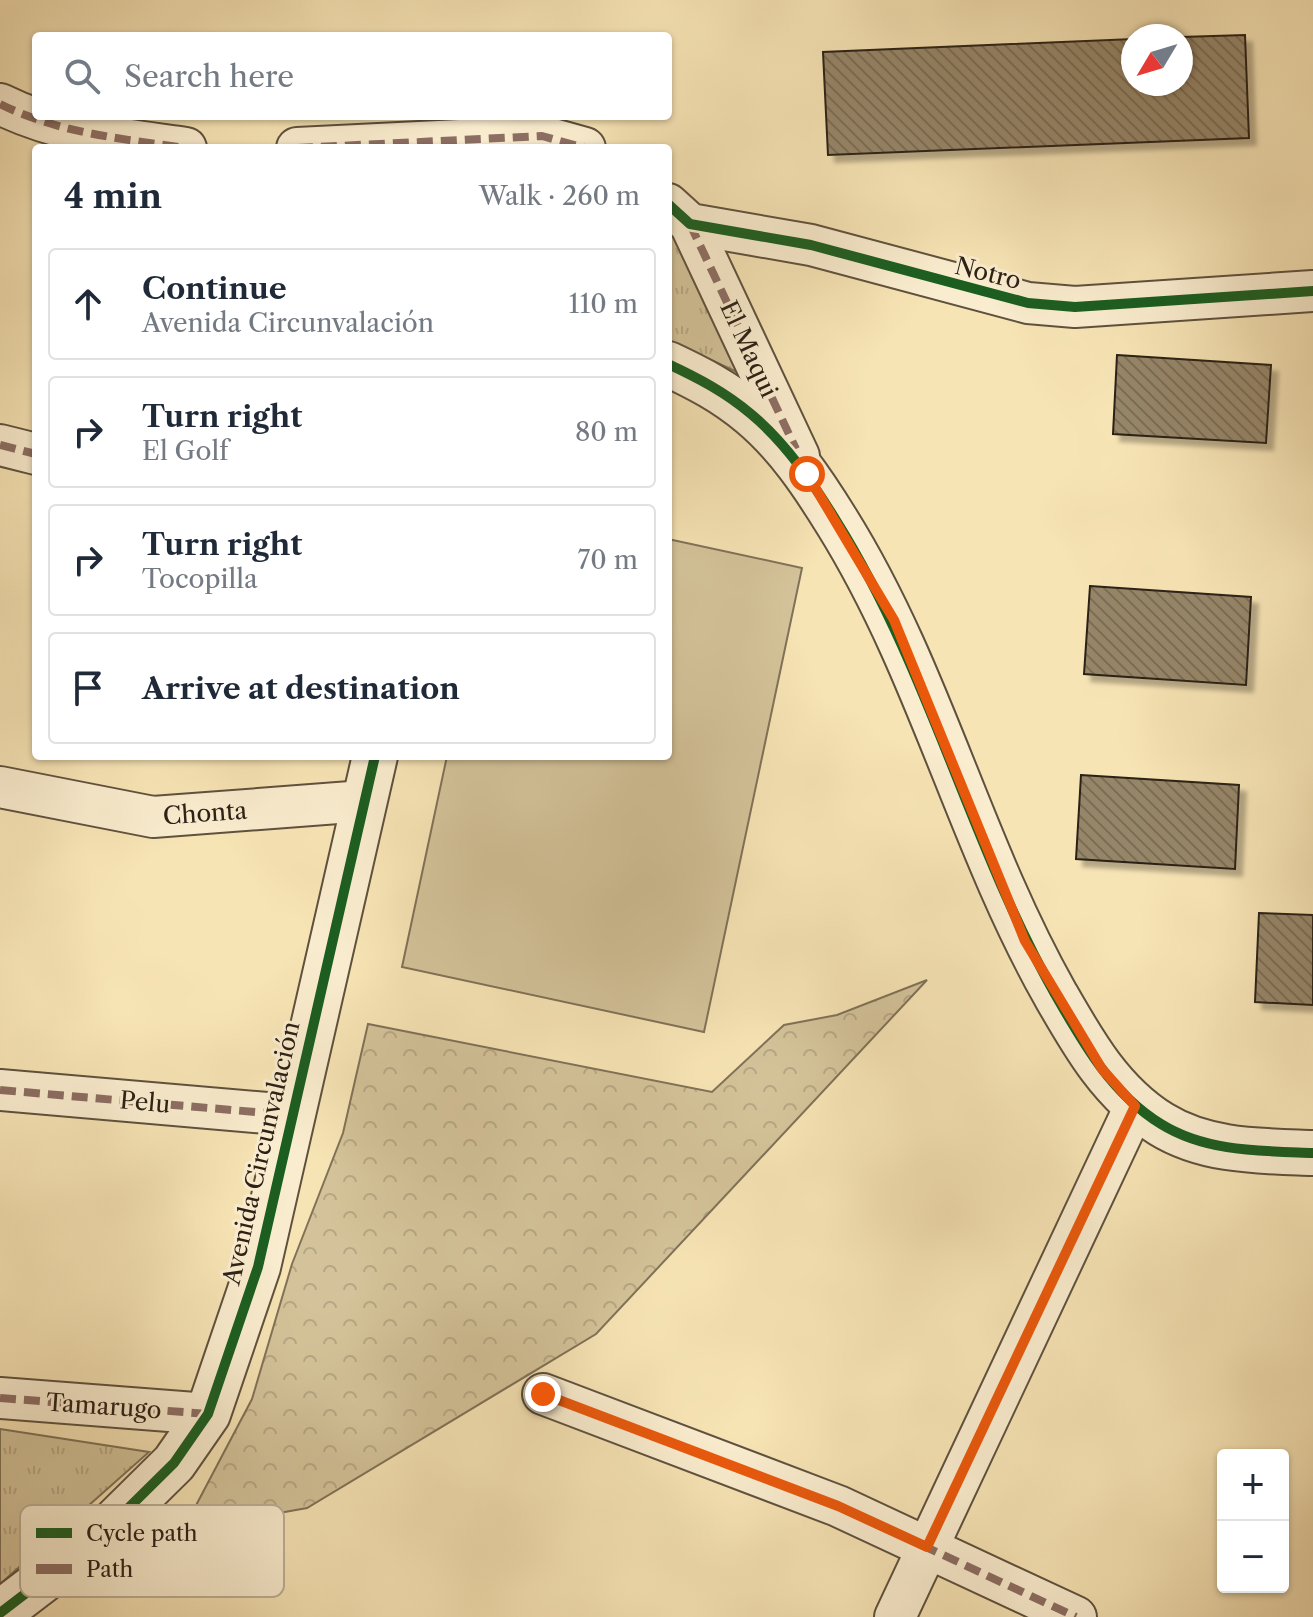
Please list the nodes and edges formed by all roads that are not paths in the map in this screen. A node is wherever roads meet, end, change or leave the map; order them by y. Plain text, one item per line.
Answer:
1 (0, 104) edge
2 (32, 117) edge
3 (41, 120) edge
4 (158, 144) edge
5 (379, 144) edge
6 (571, 144) edge
7 (679, 214) edge
8 (1313, 291) edge
9 (672, 366) edge
10 (0, 445) edge
11 (32, 453) edge
12 (807, 474) junction
13 (374, 760) edge
14 (0, 787) edge
15 (364, 801) junction
16 (0, 1090) edge
17 (1135, 1106) junction
18 (290, 1115) junction
19 (1313, 1153) edge
20 (543, 1394) dead end
21 (0, 1398) edge
22 (208, 1414) junction
23 (131, 1505) edge
24 (927, 1547) junction
25 (21, 1597) edge
26 (0, 1613) edge
27 (895, 1617) edge
28 (1076, 1617) edge

1 - 2 street
3 - 4 street
5 - 6 street
7 - 8 street, Notro
7 - 12 street, El Maqui
9 - 12 street
10 - 11 street
12 - 17 street
13 - 15 street, Avenida Circunvalación
14 - 15 street, Chonta
15 - 18 street, Avenida Circunvalación
16 - 18 street, Pelu
17 - 19 street
17 - 24 street
18 - 22 street, Avenida Circunvalación
20 - 24 street
21 - 22 street, Tamarugo
22 - 23 street, Avenida Circunvalación
24 - 27 street
24 - 28 street
25 - 26 street, Avenida Circunvalación

